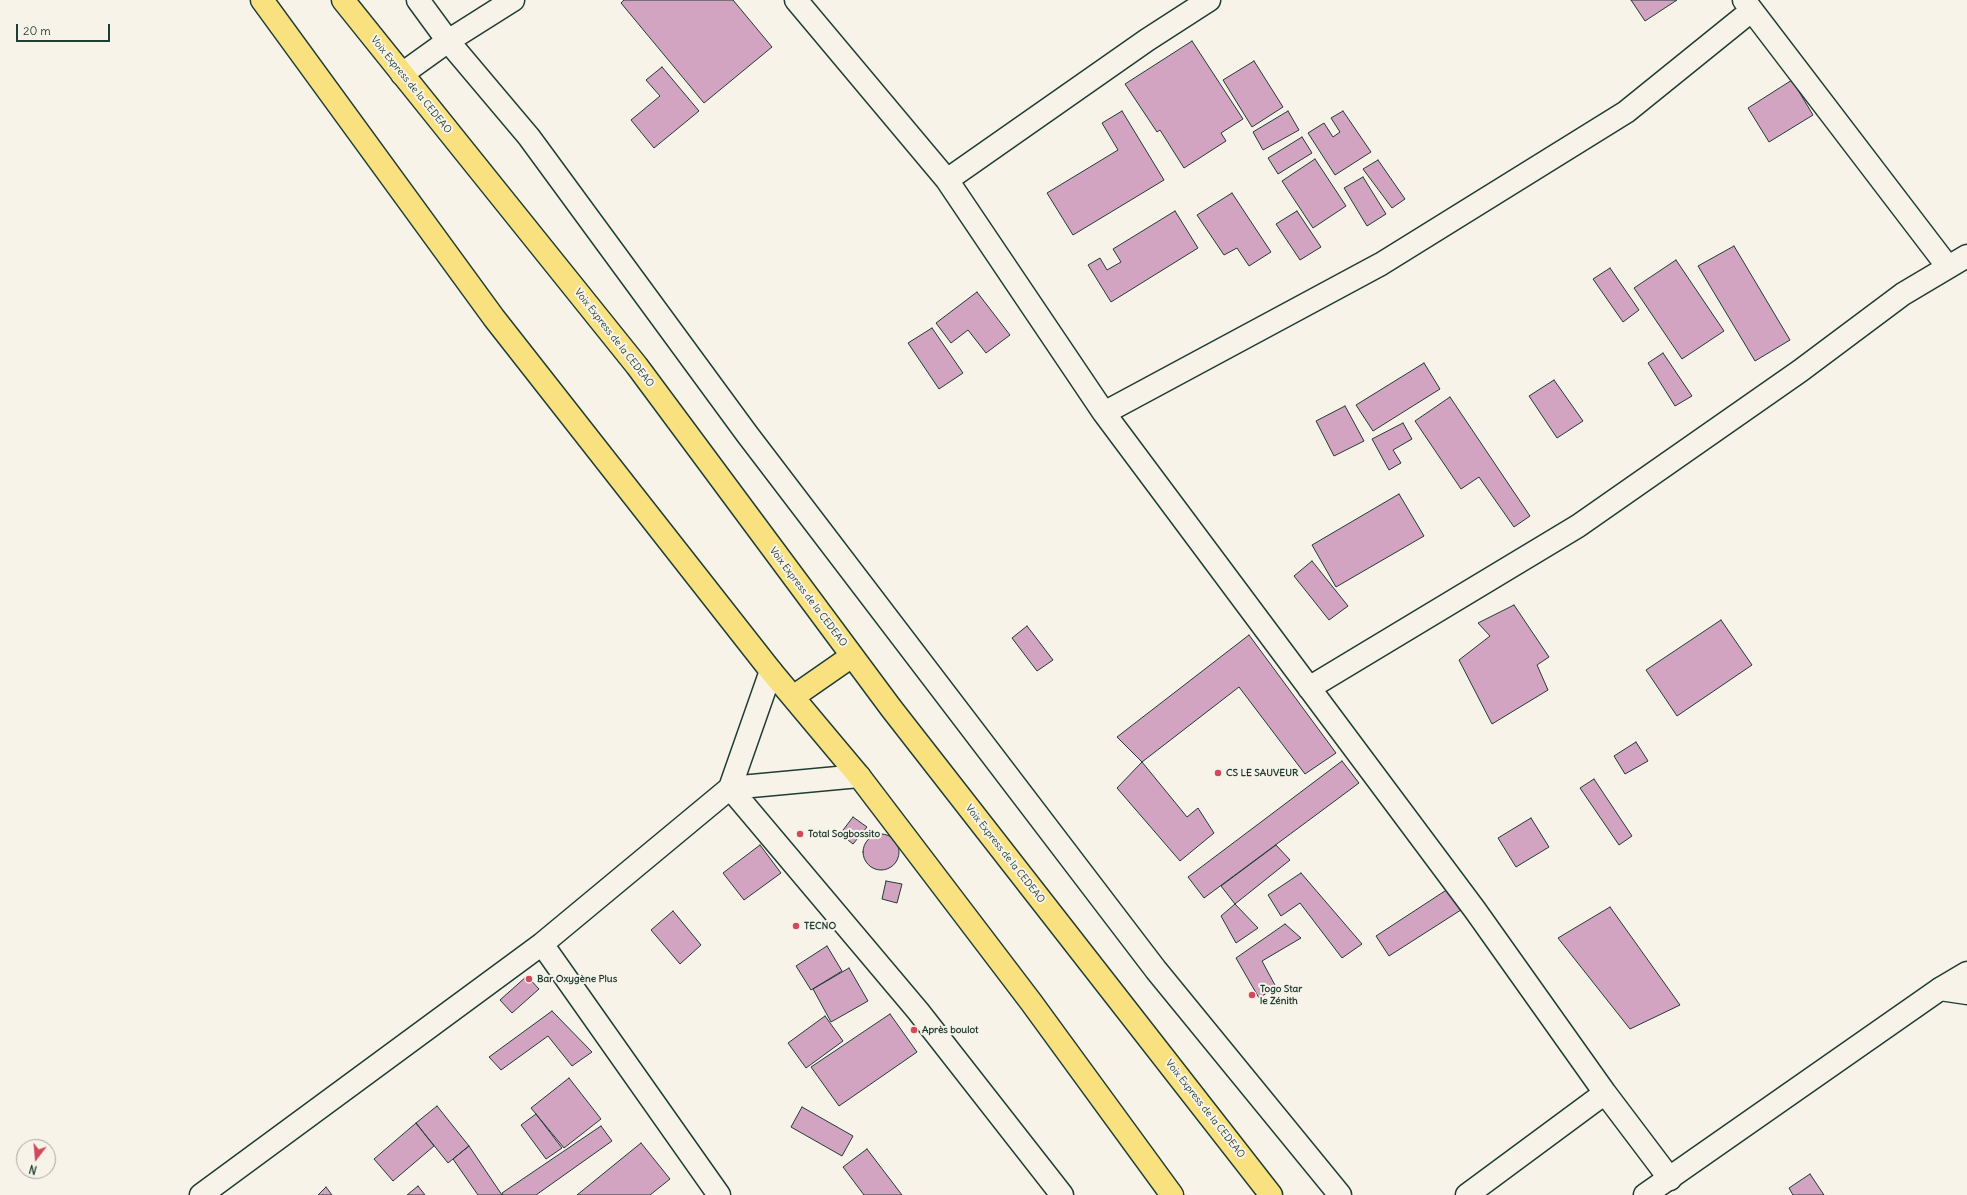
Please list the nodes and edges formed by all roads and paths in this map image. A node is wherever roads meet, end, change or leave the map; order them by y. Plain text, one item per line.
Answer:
1 (262, 0) edge
2 (343, 0) edge
3 (418, 0) edge
4 (513, 0) edge
5 (796, 0) edge
6 (1209, 0) edge
7 (1748, 5) edge
8 (448, 41) junction
9 (402, 74) junction
10 (947, 180) junction
11 (1967, 256) edge
12 (1948, 267) junction
13 (1104, 413) junction
14 (852, 656) junction
15 (772, 671) junction
16 (1310, 688) junction
17 (793, 697) junction
18 (859, 776) junction
19 (730, 788) junction
20 (542, 944) junction
21 (1967, 973) edge
22 (1940, 989) junction
23 (1967, 993) edge
24 (1605, 1093) junction
25 (1670, 1179) junction
26 (200, 1195) edge
27 (719, 1195) edge
28 (1062, 1195) edge
29 (1172, 1195) edge
30 (1271, 1195) edge
31 (1340, 1195) edge
32 (1467, 1195) edge
33 (1645, 1195) edge

1 - 15 main road
2 - 9 main road, Voix Express de la CEDEAO
3 - 8 street
4 - 8 street
5 - 10 street
6 - 10 street
7 - 12 street
7 - 13 street
8 - 9 street
8 - 31 street
9 - 14 main road, Voix Express de la CEDEAO
10 - 13 street
11 - 12 street
12 - 16 street
13 - 16 street
14 - 17 main road
14 - 30 main road, Voix Express de la CEDEAO
15 - 17 main road
15 - 19 street
16 - 24 street
17 - 18 main road
18 - 19 street
18 - 29 main road
19 - 20 street
19 - 28 street
20 - 26 street
20 - 27 street
21 - 22 street
22 - 23 street
22 - 25 street
24 - 25 street
24 - 32 street
25 - 33 street

